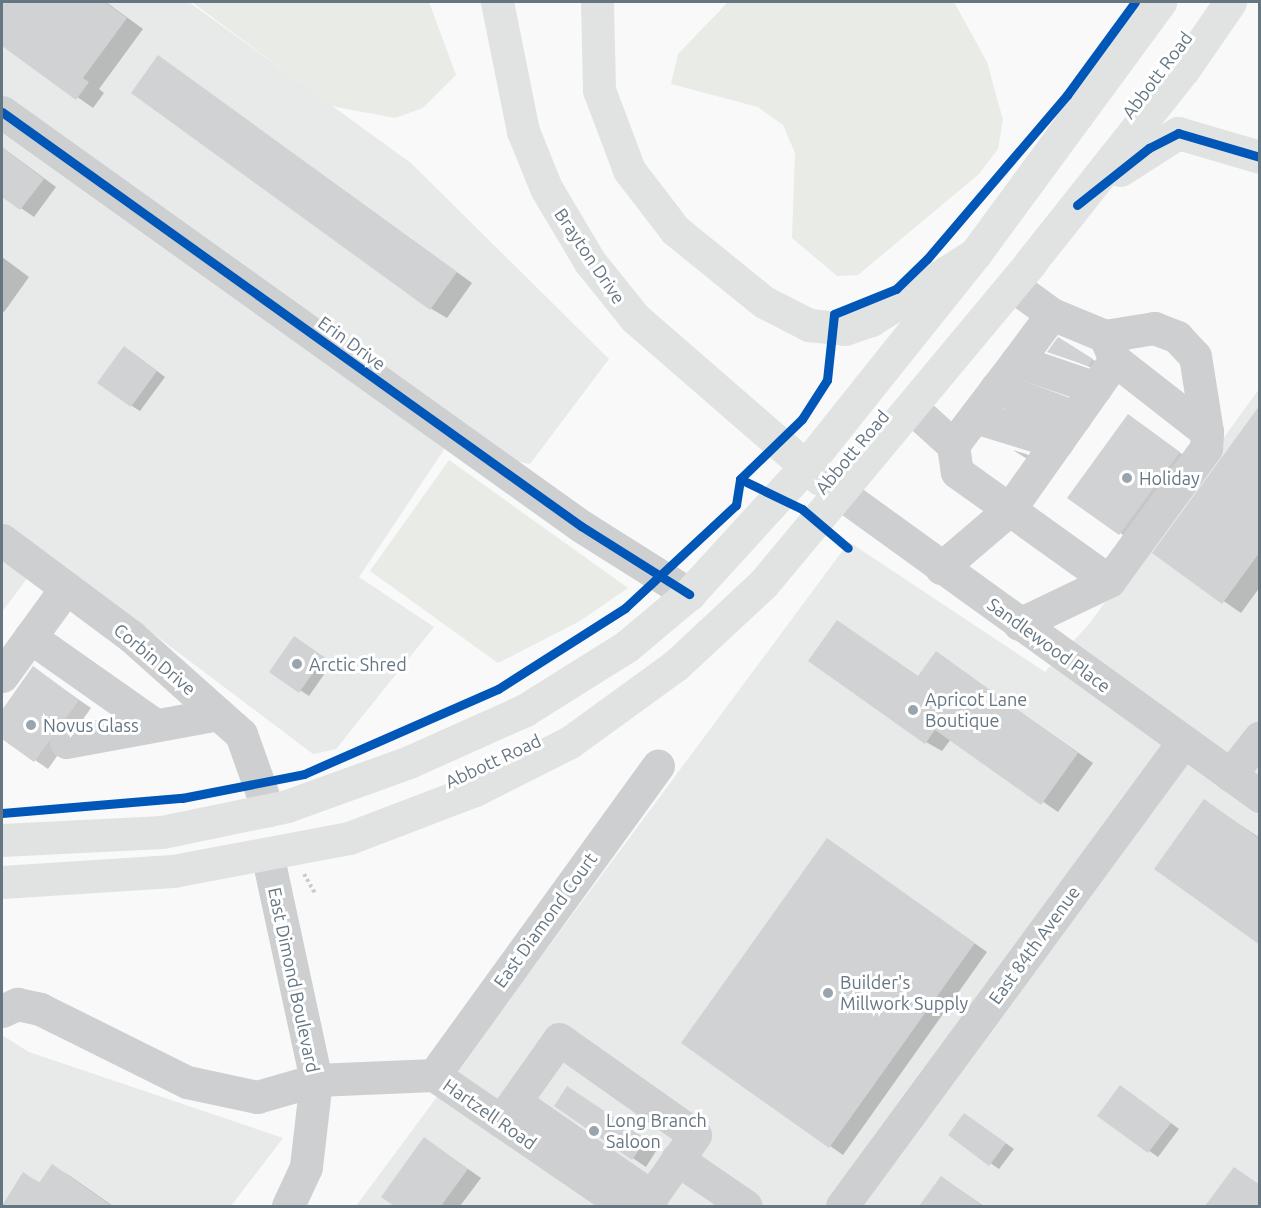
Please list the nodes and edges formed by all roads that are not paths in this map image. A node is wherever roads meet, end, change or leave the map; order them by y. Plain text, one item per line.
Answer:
1 (497, 2) edge
2 (597, 2) edge
3 (1160, 2) edge
4 (1230, 2) edge
5 (2, 112) edge
6 (1260, 157) edge
7 (1077, 205) junction
8 (975, 254) junction
9 (1012, 285) junction
10 (1052, 314) junction
11 (1110, 348) junction
12 (1017, 361) junction
13 (996, 388) junction
14 (1096, 388) junction
15 (911, 408) junction
16 (975, 417) junction
17 (1066, 430) junction
18 (1207, 432) junction
19 (953, 445) junction
20 (804, 468) junction
21 (840, 493) junction
22 (1009, 510) junction
23 (2, 540) edge
24 (940, 568) junction
25 (1109, 581) junction
26 (66, 588) junction
27 (689, 594) junction
28 (1019, 624) junction
29 (30, 637) junction
30 (2, 676) edge
31 (218, 714) junction
32 (154, 726) junction
33 (1260, 737) edge
34 (66, 742) dead end
35 (1183, 742) junction
36 (658, 765) dead end
37 (1230, 775) junction
38 (1260, 796) edge
39 (268, 810) junction
40 (2, 840) edge
41 (268, 858) junction
42 (2, 882) edge
43 (2, 1011) edge
44 (434, 1075) junction
45 (316, 1080) junction
46 (508, 1112) junction
47 (678, 1159) junction
48 (640, 1203) edge
49 (288, 1206) edge
50 (746, 1206) edge
51 (842, 1206) edge

1 - 20 main road, Brayton Drive
2 - 8 main road
3 - 8 main road, Abbott Road
4 - 7 main road, Abbott Road
5 - 27 street, Erin Drive
6 - 7 main road
7 - 9 main road, Abbott Road
8 - 20 main road, Abbott Road
9 - 10 street
9 - 15 main road, Abbott Road
10 - 11 street
10 - 12 street
11 - 14 street
11 - 18 street
11 - 18 street
12 - 13 street
12 - 14 street
13 - 16 street
13 - 17 street
14 - 17 street
15 - 19 street
15 - 21 main road, Abbott Road
16 - 17 street
16 - 19 street
17 - 22 street
18 - 25 street
19 - 22 street
20 - 21 main road, Brayton Drive
20 - 27 main road, Abbott Road
21 - 24 street, Sandlewood Place
21 - 41 main road, Abbott Road
22 - 24 street
22 - 25 street
23 - 26 street, Corbin Drive
24 - 28 street, Sandlewood Place
25 - 28 street
26 - 29 street
26 - 31 street, Corbin Drive
27 - 39 main road, Abbott Road
28 - 35 street, Sandlewood Place
29 - 30 street
29 - 32 street
31 - 32 street
31 - 39 street, Corbin Drive
32 - 34 street
33 - 37 street
35 - 37 street, Sandlewood Place
35 - 51 street, East 84th Avenue
36 - 44 street, East Diamond Court
37 - 38 street, Sandlewood Place
39 - 40 main road, Abbott Road
39 - 41 main road
41 - 42 main road, Abbott Road
41 - 45 street, East Dimond Boulevard
43 - 45 street, Hartzell Road
44 - 45 street, Hartzell Road
44 - 46 street, Hartzell Road
45 - 49 street, East Dimond Boulevard
46 - 47 street
46 - 48 street, Hartzell Road
47 - 48 street
47 - 50 street

